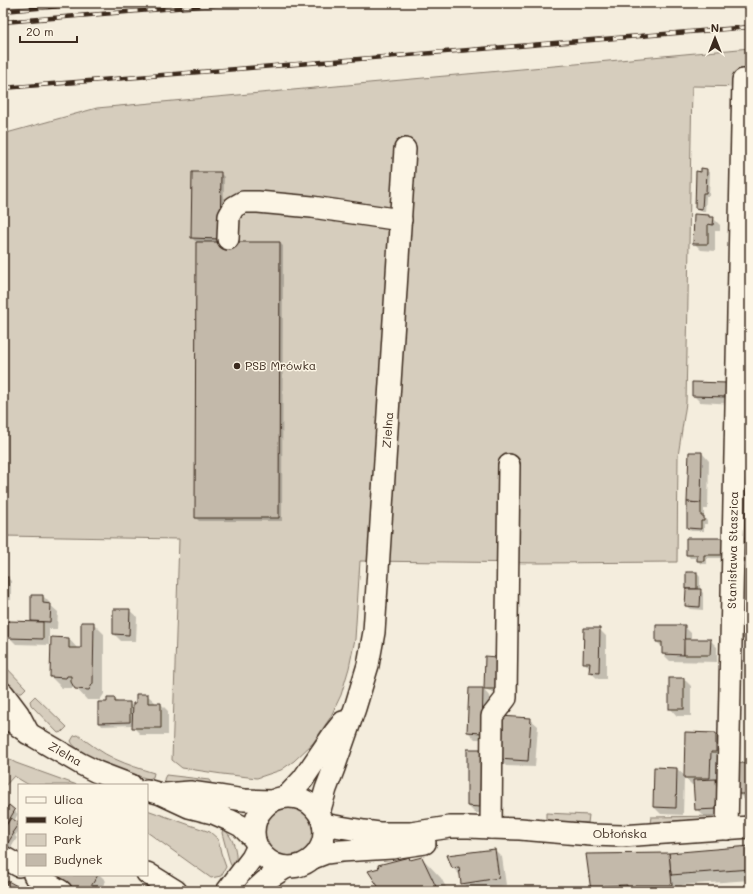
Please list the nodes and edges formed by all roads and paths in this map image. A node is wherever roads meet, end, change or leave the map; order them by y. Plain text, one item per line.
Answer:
1 (746, 80) edge
2 (405, 149) dead end
3 (401, 220) junction
4 (228, 239) dead end
5 (508, 465) dead end
6 (3, 694) edge
7 (355, 708) junction
8 (3, 715) edge
9 (3, 723) edge
10 (28, 733) junction
11 (128, 784) edge
12 (154, 792) edge
13 (279, 798) junction
14 (321, 819) junction
15 (750, 827) edge
16 (491, 828) junction
17 (727, 829) junction
18 (255, 844) junction
19 (3, 857) edge
20 (313, 858) junction
21 (18, 865) edge
22 (287, 867) junction
23 (148, 874) edge
24 (36, 876) edge
25 (62, 891) edge
26 (176, 891) edge
27 (227, 891) edge
28 (254, 891) edge

1 - 17 street, Stanisława Staszica
2 - 3 street, Zielna
3 - 4 street
3 - 7 street, Zielna
5 - 16 street
6 - 10 main road
7 - 13 street, Zielna
7 - 14 street, Zielna
8 - 10 street, Zielna
9 - 10 main road
10 - 11 street, Zielna
12 - 13 street
12 - 18 street
13 - 14 street
13 - 18 street
14 - 16 street, Obłońska
14 - 20 street
15 - 17 street, Obłońska
16 - 17 street, Obłońska
16 - 20 street, Obłońska
18 - 22 street
18 - 27 street
19 - 21 street
20 - 22 street
22 - 28 street
23 - 26 street
24 - 25 street

